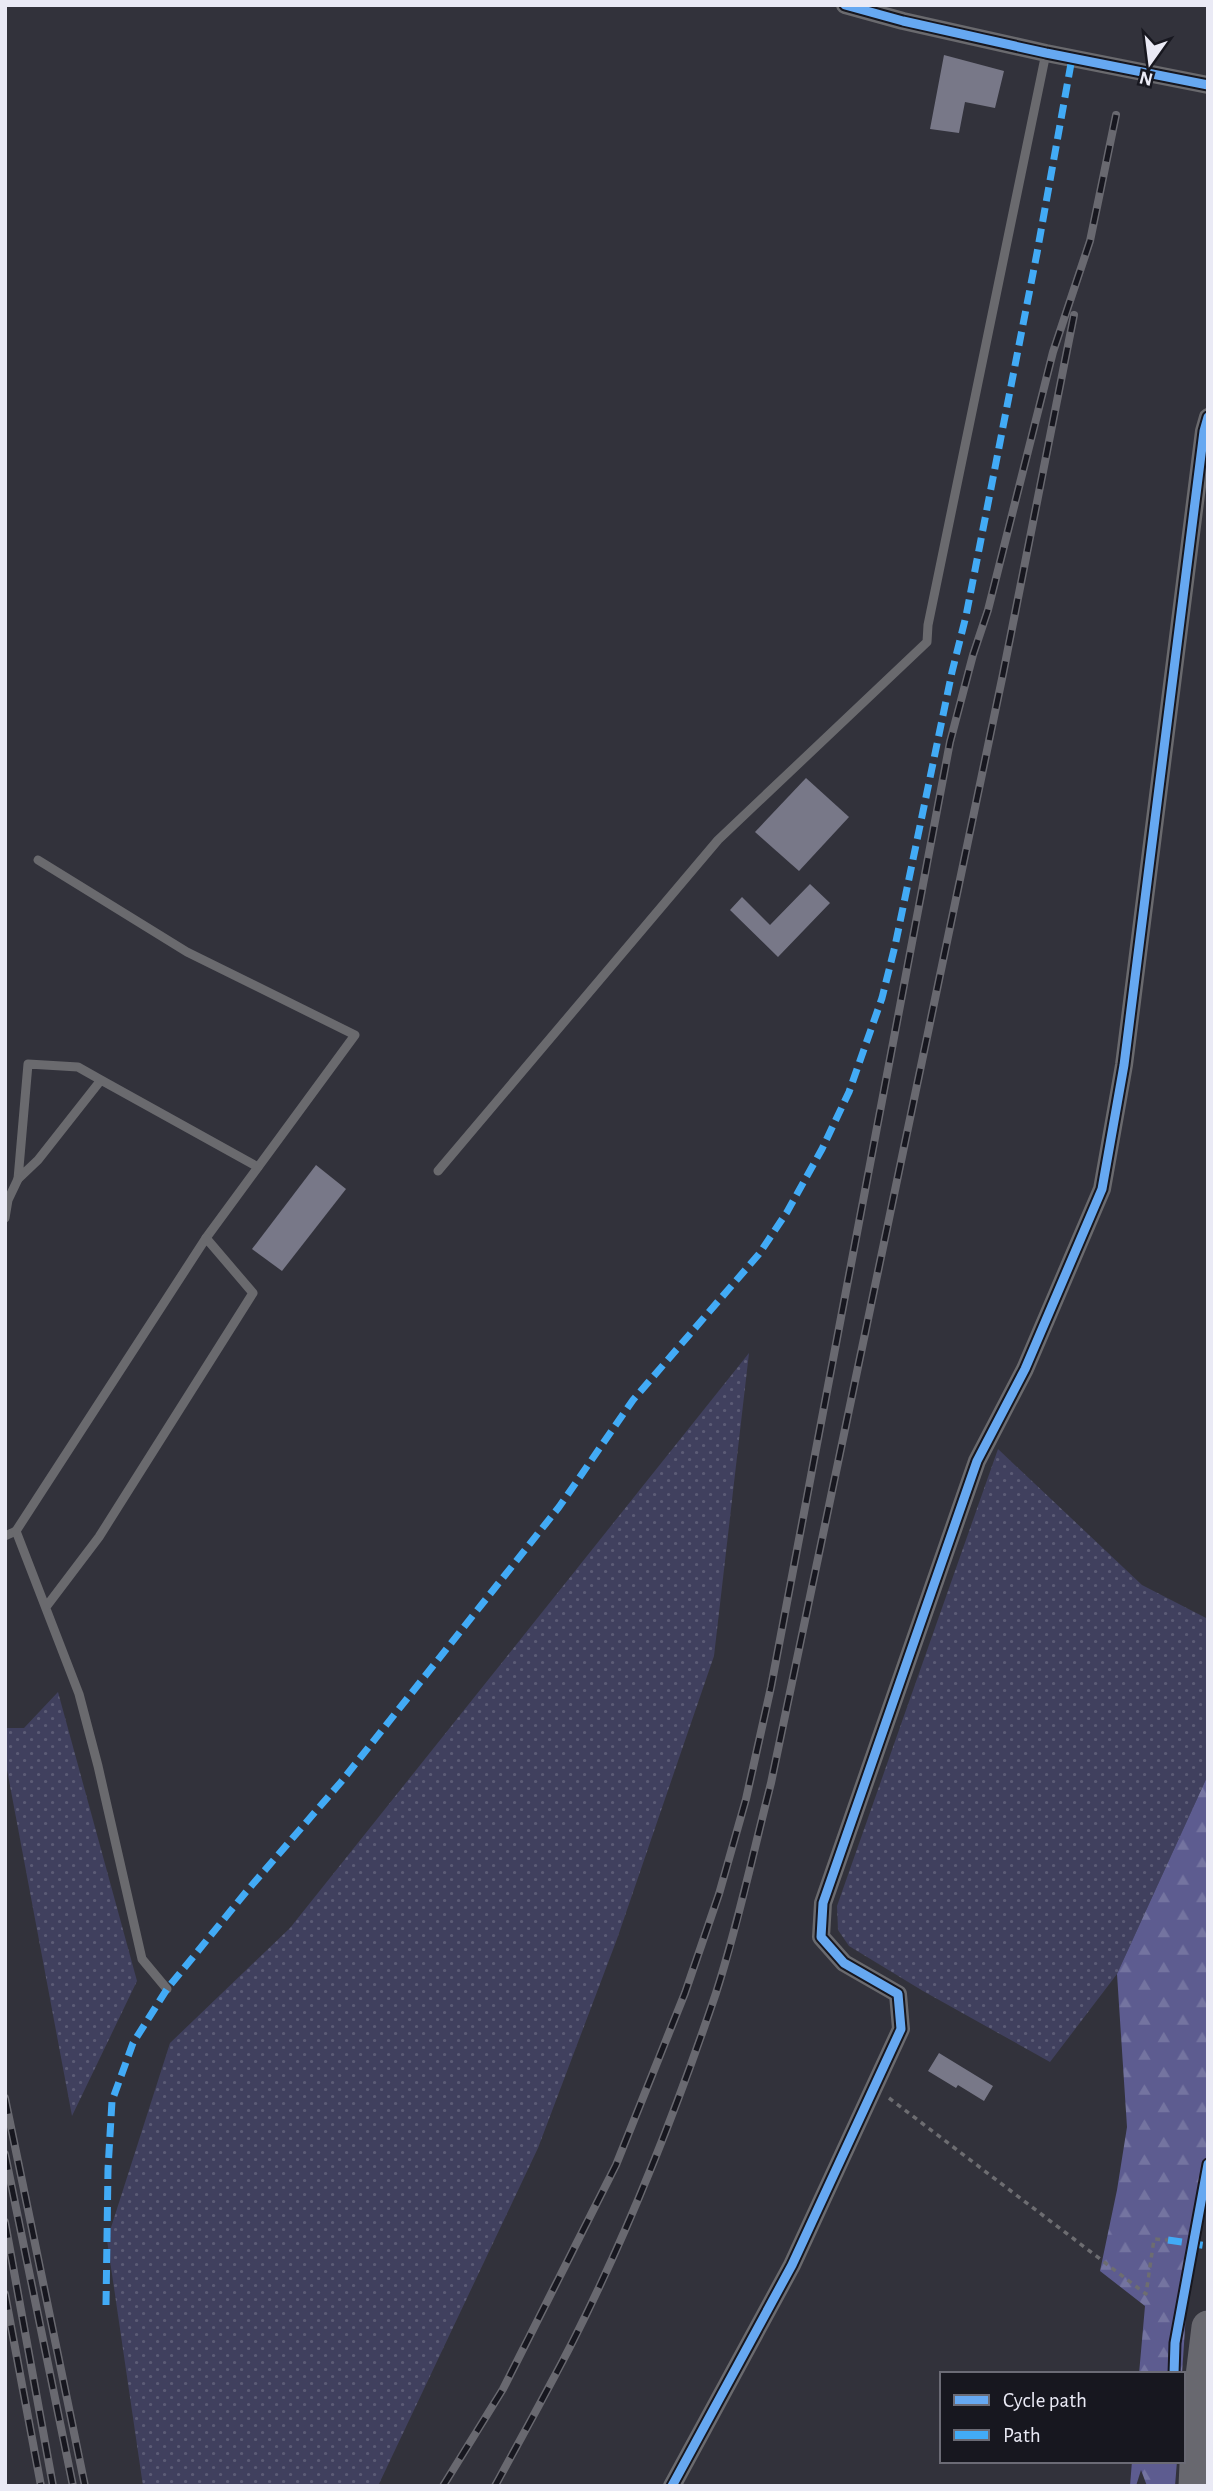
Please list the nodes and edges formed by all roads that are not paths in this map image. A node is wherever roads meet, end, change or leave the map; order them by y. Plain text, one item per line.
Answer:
1 (845, 5) edge
2 (1046, 53) junction
3 (1208, 85) edge
4 (1208, 416) edge
5 (38, 860) dead end
6 (100, 1080) junction
7 (258, 1167) junction
8 (438, 1171) dead end
9 (18, 1179) junction
10 (5, 1218) edge
11 (206, 1238) junction
12 (16, 1531) junction
13 (5, 1536) edge
14 (46, 1607) junction
15 (167, 1989) dead end
16 (1208, 2327) edge
17 (672, 2486) edge
18 (1195, 2486) edge

1 - 2 street
2 - 3 street
2 - 8 lane
4 - 17 street
5 - 7 lane
6 - 7 lane
6 - 9 lane
6 - 9 lane
7 - 11 lane
9 - 10 lane
11 - 12 lane
11 - 14 lane
12 - 13 lane
12 - 14 lane
14 - 15 lane
16 - 18 highway

